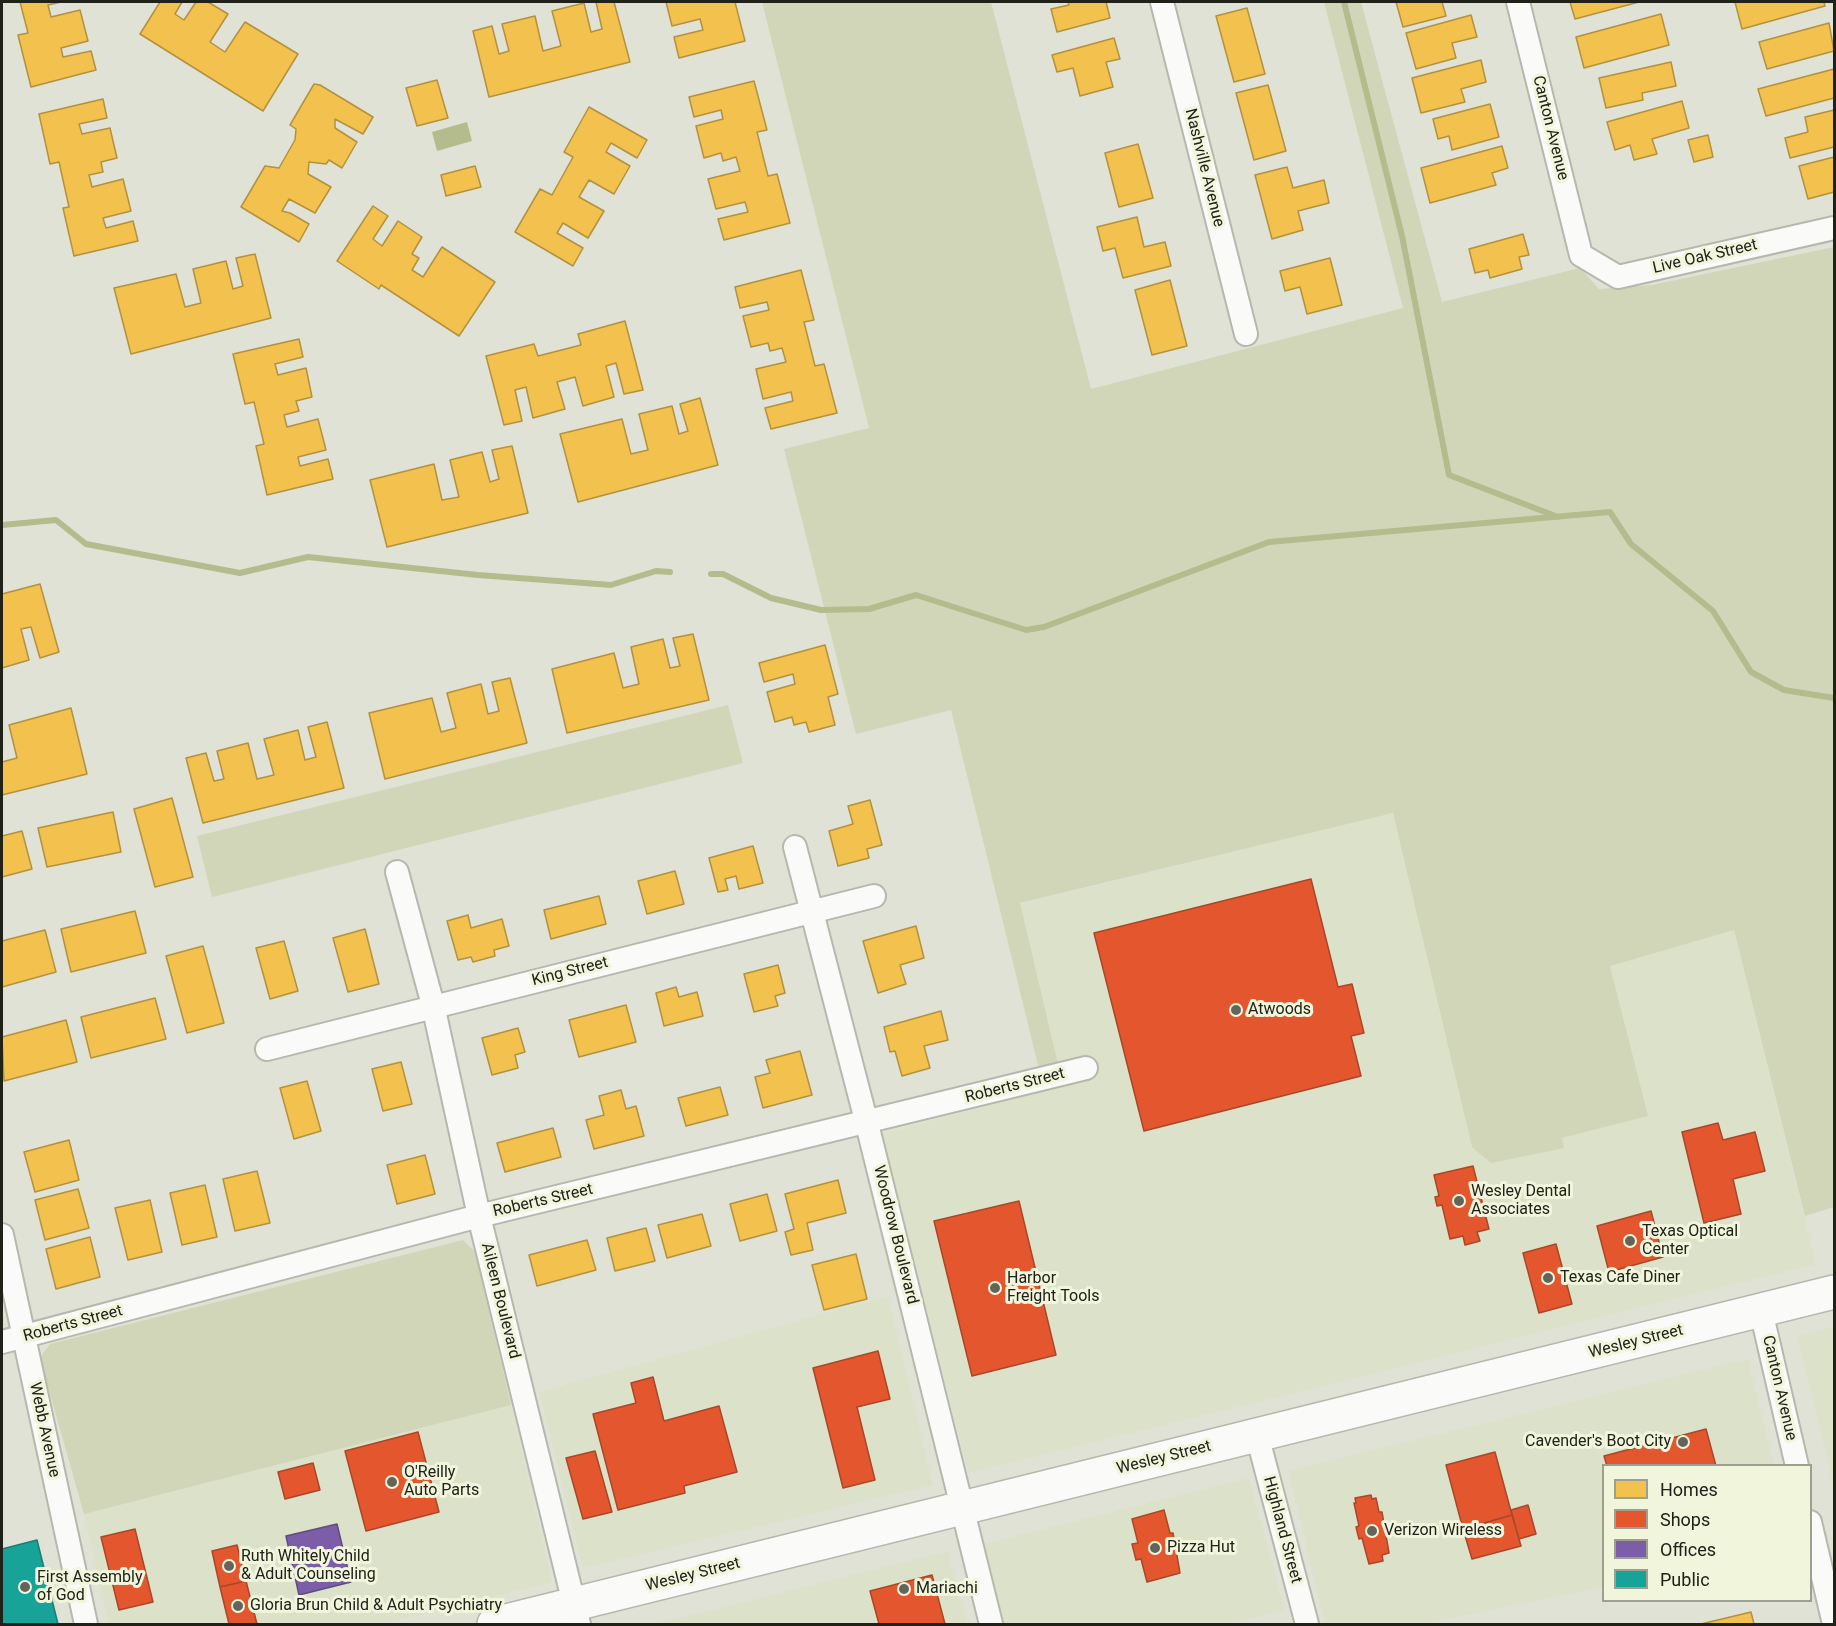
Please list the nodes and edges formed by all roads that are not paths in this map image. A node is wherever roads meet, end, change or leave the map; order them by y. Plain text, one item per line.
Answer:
1 (1162, 2) edge
2 (1518, 2) edge
3 (1834, 228) edge
4 (1581, 255) joint
5 (1246, 334) dead end
6 (795, 847) dead end
7 (398, 872) dead end
8 (874, 896) dead end
9 (812, 912) junction
10 (433, 1005) junction
11 (267, 1049) dead end
12 (1086, 1068) dead end
13 (867, 1124) junction
14 (479, 1216) junction
15 (2, 1235) edge
16 (1834, 1292) edge
17 (1761, 1311) junction
18 (24, 1337) junction
19 (2, 1342) edge
20 (1257, 1435) junction
21 (1797, 1464) edge
22 (962, 1509) junction
23 (1812, 1530) edge
24 (577, 1615) edge
25 (86, 1624) edge
26 (494, 1624) edge
27 (991, 1624) edge
28 (1307, 1624) edge
29 (1834, 1624) edge

1 - 5 street, Nashville Avenue
2 - 4 street, Canton Avenue
3 - 4 street, Live Oak Street
6 - 9 street, Woodrow Boulevard
7 - 10 street, Aileen Boulevard
8 - 9 street, King Street
9 - 10 street, King Street
9 - 13 street, Woodrow Boulevard
10 - 11 street, King Street
10 - 14 street, Aileen Boulevard
12 - 13 street, Roberts Street
13 - 14 street, Roberts Street
13 - 22 street, Woodrow Boulevard
14 - 18 street, Roberts Street
14 - 24 street, Aileen Boulevard
15 - 18 street, Webb Avenue
16 - 17 main road, Wesley Street
17 - 20 main road, Wesley Street
17 - 21 street, Canton Avenue
18 - 19 street, Roberts Street
18 - 25 street, Webb Avenue
20 - 22 main road, Wesley Street
20 - 28 street, Highland Street
22 - 24 main road, Wesley Street
22 - 27 street, Woodrow Boulevard
23 - 29 street
24 - 26 main road, Wesley Street

